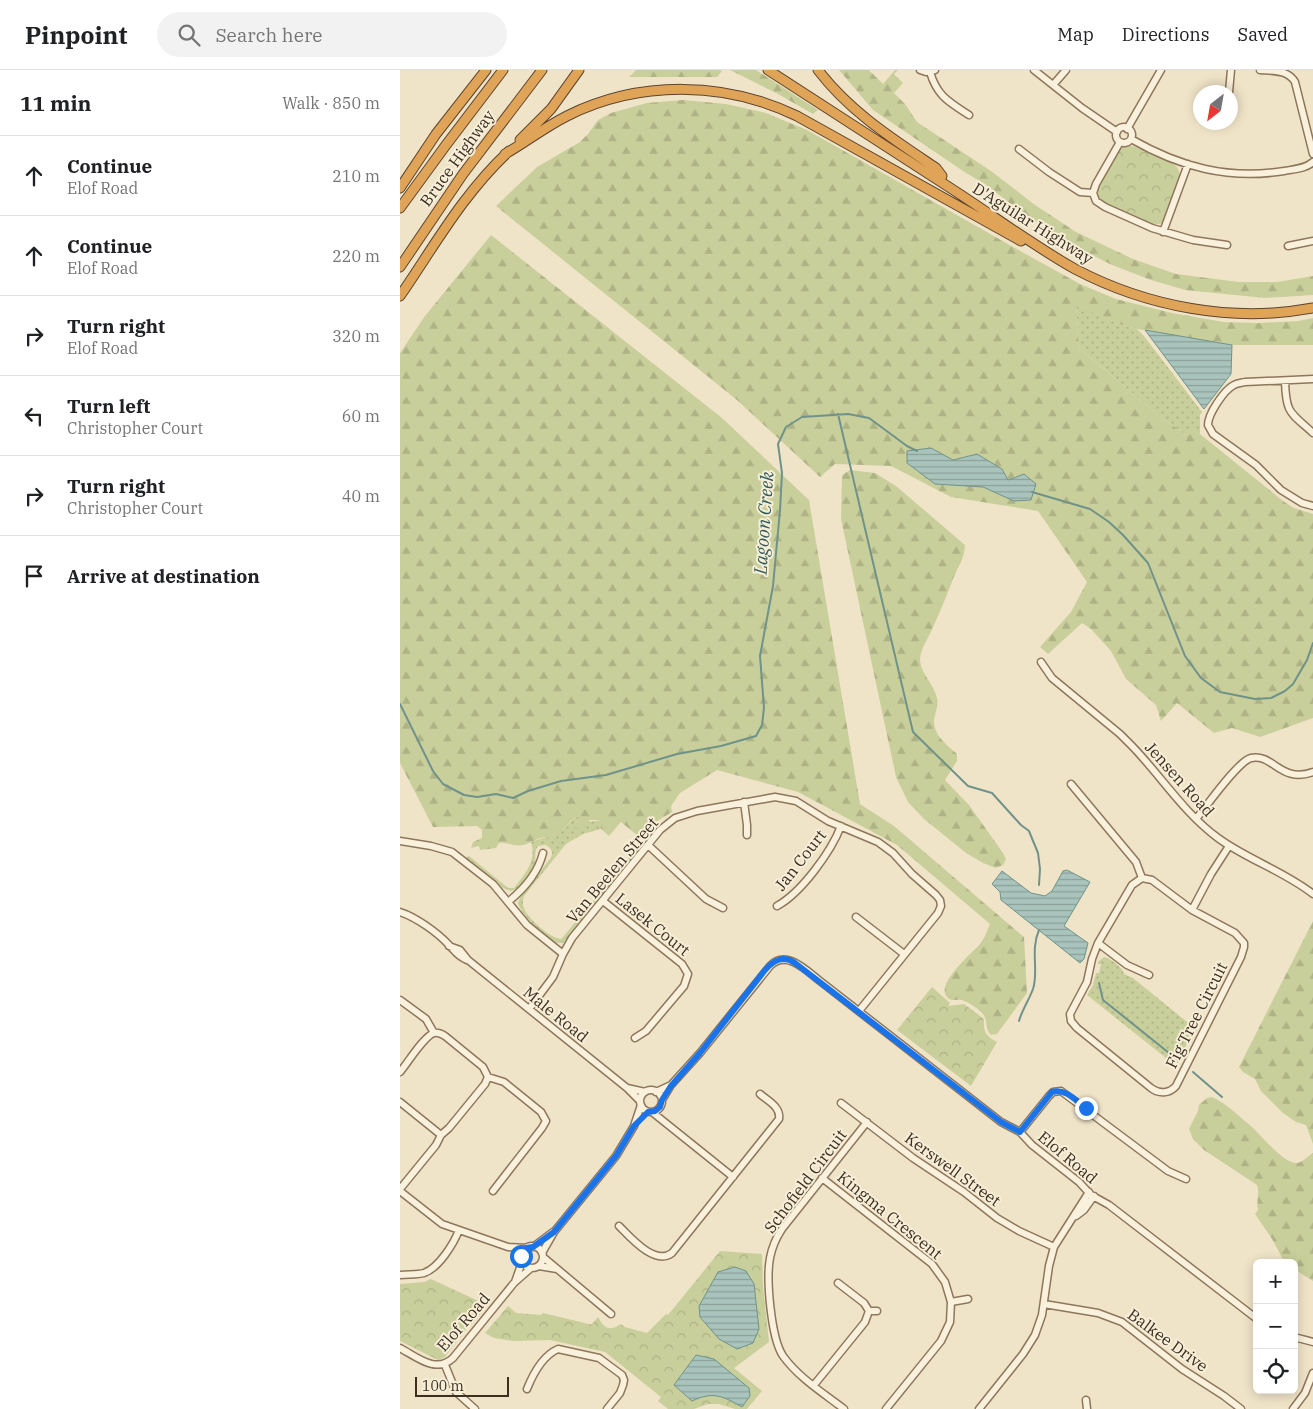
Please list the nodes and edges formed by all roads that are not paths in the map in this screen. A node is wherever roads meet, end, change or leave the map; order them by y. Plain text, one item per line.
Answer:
1 (486, 70) edge
2 (503, 70) edge
3 (542, 70) edge
4 (579, 70) edge
5 (768, 70) edge
6 (778, 70) edge
7 (818, 70) edge
8 (920, 70) edge
9 (1034, 70) edge
10 (1066, 70) edge
11 (1161, 70) edge
12 (1231, 70) edge
13 (1260, 70) edge
14 (932, 71) edge
15 (1053, 85) junction
16 (1230, 85) edge
17 (969, 115) dead end
18 (1128, 128) junction
19 (1117, 132) junction
20 (1131, 139) junction
21 (1120, 142) junction
22 (1019, 149) dead end
23 (505, 154) junction
24 (1313, 154) edge
25 (1313, 162) edge
26 (1188, 164) junction
27 (942, 176) junction
28 (400, 188) edge
29 (1093, 193) junction
30 (400, 208) edge
31 (1164, 232) junction
32 (1313, 241) edge
33 (1226, 245) dead end
34 (1288, 246) dead end
35 (1051, 254) junction
36 (400, 267) edge
37 (400, 296) edge
38 (1313, 303) edge
39 (1313, 308) edge
40 (1313, 379) edge
41 (1285, 381) junction
42 (1313, 434) edge
43 (1313, 506) edge
44 (1041, 662) dead end
45 (1313, 772) edge
46 (1071, 784) dead end
47 (744, 802) junction
48 (1196, 819) junction
49 (841, 826) junction
50 (747, 835) dead end
51 (400, 841) edge
52 (648, 844) junction
53 (1229, 846) junction
54 (543, 853) dead end
55 (1142, 878) junction
56 (1313, 894) edge
57 (603, 901) junction
58 (508, 902) junction
59 (777, 906) dead end
60 (723, 908) dead end
61 (1192, 910) junction
62 (400, 912) edge
63 (856, 917) dead end
64 (1098, 944) junction
65 (563, 954) junction
66 (904, 954) junction
67 (1149, 974) dead end
68 (400, 1000) edge
69 (529, 1009) junction
70 (859, 1011) junction
71 (434, 1033) junction
72 (635, 1038) dead end
73 (400, 1072) edge
74 (488, 1077) junction
75 (671, 1086) junction
76 (627, 1088) junction
77 (645, 1092) junction
78 (656, 1092) junction
79 (760, 1094) dead end
80 (662, 1100) junction
81 (400, 1102) edge
82 (640, 1103) junction
83 (841, 1103) dead end
84 (660, 1107) junction
85 (650, 1112) junction
86 (867, 1122) junction
87 (667, 1124) junction
88 (634, 1126) junction
89 (1020, 1132) junction
90 (441, 1135) junction
91 (733, 1176) junction
92 (822, 1178) junction
93 (1186, 1179) dead end
94 (400, 1190) edge
95 (493, 1192) dead end
96 (1091, 1194) junction
97 (619, 1226) dead end
98 (459, 1230) junction
99 (554, 1232) junction
100 (533, 1247) junction
101 (1054, 1247) junction
102 (508, 1248) junction
103 (526, 1248) junction
104 (542, 1255) junction
105 (522, 1260) junction
106 (539, 1266) junction
107 (531, 1268) junction
108 (557, 1269) junction
109 (400, 1275) edge
110 (514, 1283) junction
111 (838, 1283) dead end
112 (968, 1299) dead end
113 (951, 1302) junction
114 (1044, 1304) junction
115 (877, 1310) dead end
116 (869, 1312) junction
117 (610, 1314) dead end
118 (1253, 1316) edge
119 (1298, 1338) edge
120 (1313, 1342) edge
121 (400, 1348) edge
122 (445, 1365) junction
123 (1313, 1373) edge
124 (814, 1385) junction
125 (527, 1389) dead end
126 (1086, 1400) dead end
127 (475, 1409) edge
128 (607, 1409) edge
129 (844, 1409) edge
130 (886, 1409) edge
131 (979, 1409) edge
132 (1087, 1409) edge
133 (1241, 1409) edge
134 (1293, 1409) edge

1 - 28 highway
2 - 30 highway, Bruce Highway
3 - 36 highway, Bruce Highway
4 - 23 highway
5 - 35 highway, D'Aguilar Highway
6 - 27 highway
7 - 27 highway, D'Aguilar Highway
8 - 14 street
9 - 15 street
10 - 15 street
11 - 18 street
12 - 16 street
13 - 24 street
14 - 17 street
15 - 19 street
18 - 19 street
18 - 20 street
19 - 21 street
20 - 21 street
20 - 26 street
21 - 29 street
22 - 29 street
23 - 35 highway
23 - 37 highway
25 - 26 street
26 - 31 street
27 - 38 highway, D'Aguilar Highway
29 - 31 street
31 - 33 street
32 - 34 street
35 - 39 highway, D'Aguilar Highway
40 - 41 street
41 - 42 street
41 - 43 street
44 - 48 street, Jensen Road
45 - 48 street
46 - 55 street
47 - 49 street, Van Beelen Street
47 - 50 street
47 - 52 street, Van Beelen Street
48 - 53 street, Jensen Road
49 - 59 street, Jan Court
49 - 66 street, Van Beelen Street
51 - 58 street
52 - 57 street, Van Beelen Street
52 - 60 street
53 - 56 street, Jensen Road
53 - 61 street
54 - 58 street
55 - 61 street, Fig Tree Circuit
55 - 64 street, Fig Tree Circuit
57 - 65 street, Van Beelen Street
57 - 72 street, Lasek Court
58 - 65 street
61 - 64 street, Fig Tree Circuit
62 - 69 street, Male Road
63 - 66 street
64 - 67 street
65 - 69 street, Van Beelen Street
66 - 70 street, Van Beelen Street
68 - 71 street
69 - 76 street, Male Road
70 - 75 street, Elof Road
70 - 89 street, Elof Road
71 - 73 street
71 - 74 street
74 - 90 street
74 - 95 street
75 - 78 street, Elof Road
75 - 80 street, Elof Road
76 - 77 street, Male Road
76 - 82 street, Male Road
77 - 78 street
77 - 82 street
78 - 80 street
79 - 91 street
80 - 84 street
81 - 90 street
82 - 85 street
82 - 88 street
83 - 86 street, Kerswell Street
84 - 85 street
84 - 87 street
85 - 87 street
85 - 88 street
86 - 92 street, Schofield Circuit
86 - 101 street, Kerswell Street
87 - 91 street
88 - 99 street
89 - 93 street
89 - 96 street, Elof Road
90 - 94 street
91 - 97 street
92 - 113 street, Kingma Crescent
92 - 124 street, Schofield Circuit
94 - 98 street
96 - 101 street
96 - 118 street, Elof Road
98 - 102 street
98 - 109 street
99 - 100 street
99 - 104 street
100 - 103 street
100 - 104 street
101 - 114 street
102 - 103 street
102 - 105 street
103 - 105 street
104 - 106 street
104 - 108 street
105 - 107 street
105 - 110 street, Elof Road
106 - 107 street
106 - 108 street
107 - 110 street, Elof Road
108 - 117 street
110 - 122 street, Elof Road
111 - 116 street
112 - 113 street
113 - 130 street, Kingma Crescent
114 - 131 street
114 - 133 street, Balkee Drive
115 - 116 street
116 - 124 street
119 - 120 street
121 - 122 street, Elof Road
122 - 127 street
123 - 134 street
124 - 129 street, Schofield Circuit
125 - 128 street
126 - 132 street

